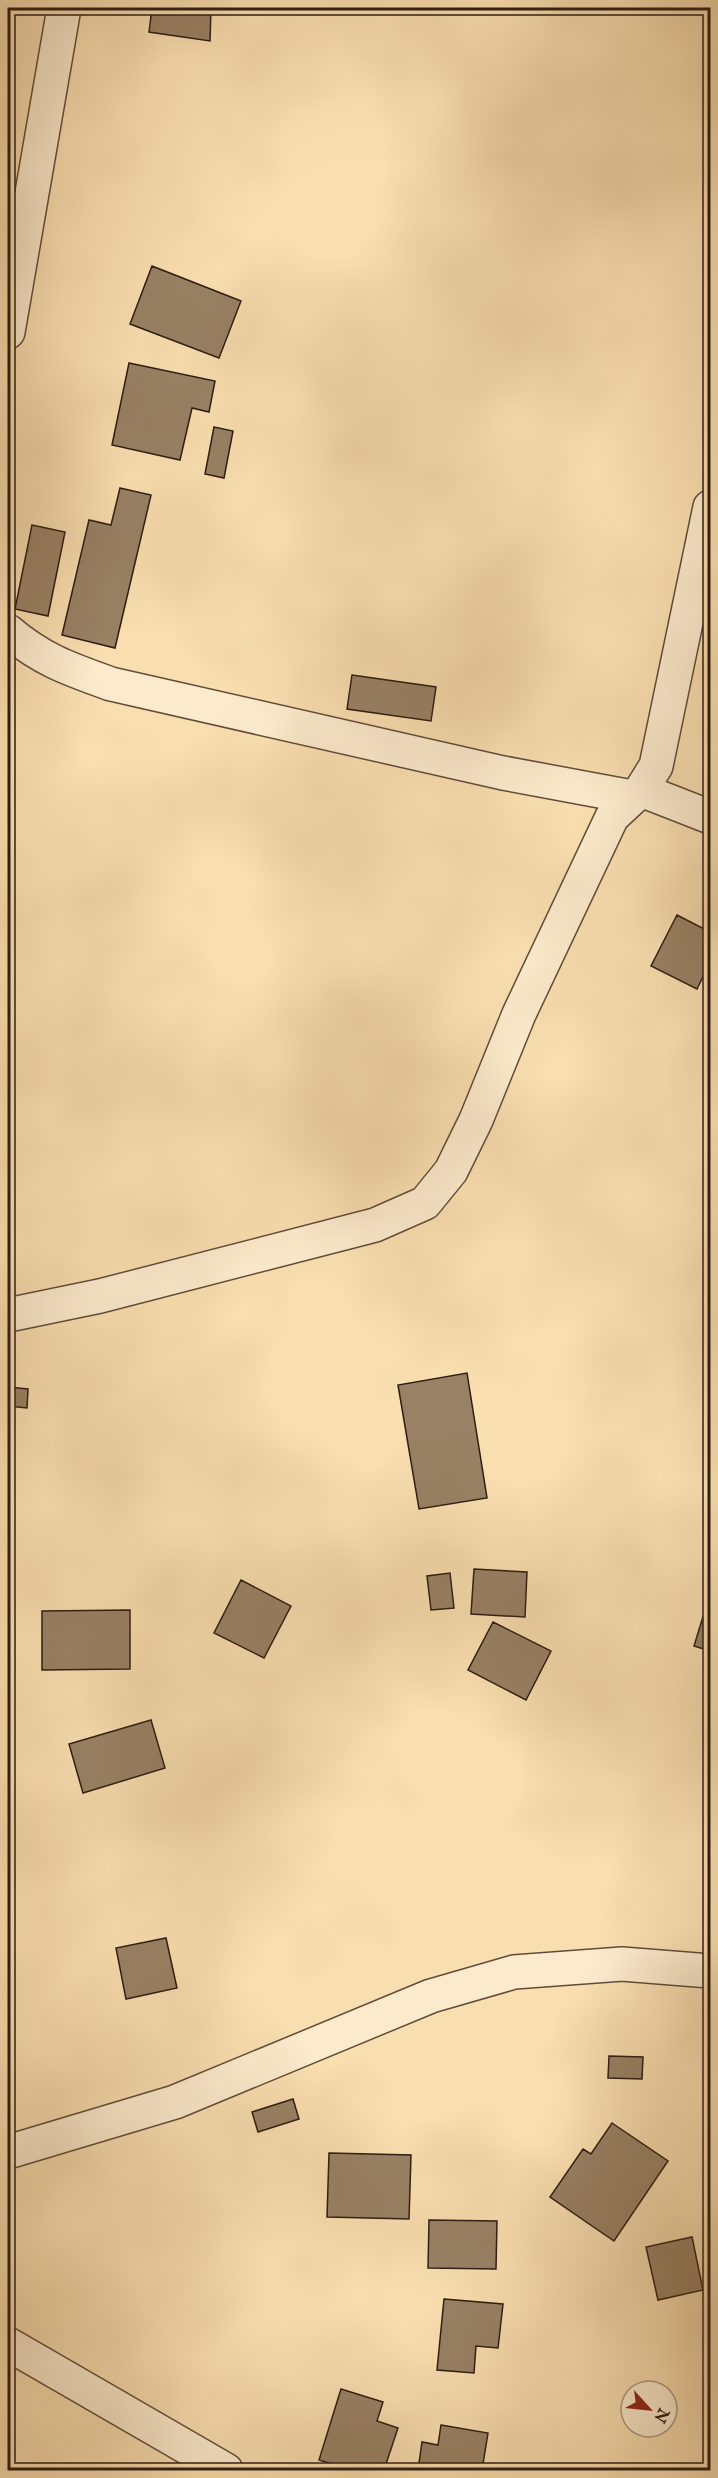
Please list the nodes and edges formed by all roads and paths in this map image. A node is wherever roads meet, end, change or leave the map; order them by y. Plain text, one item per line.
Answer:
1 (64, 8) edge
2 (8, 332) edge
3 (711, 507) edge
4 (8, 631) edge
5 (637, 794) junction
6 (711, 817) edge
7 (8, 1315) edge
8 (711, 1971) edge
9 (8, 2152) edge
10 (8, 2344) edge
11 (226, 2470) edge

1 - 2 street
3 - 5 street
4 - 5 street
5 - 6 street
5 - 7 street
8 - 9 street
10 - 11 street

